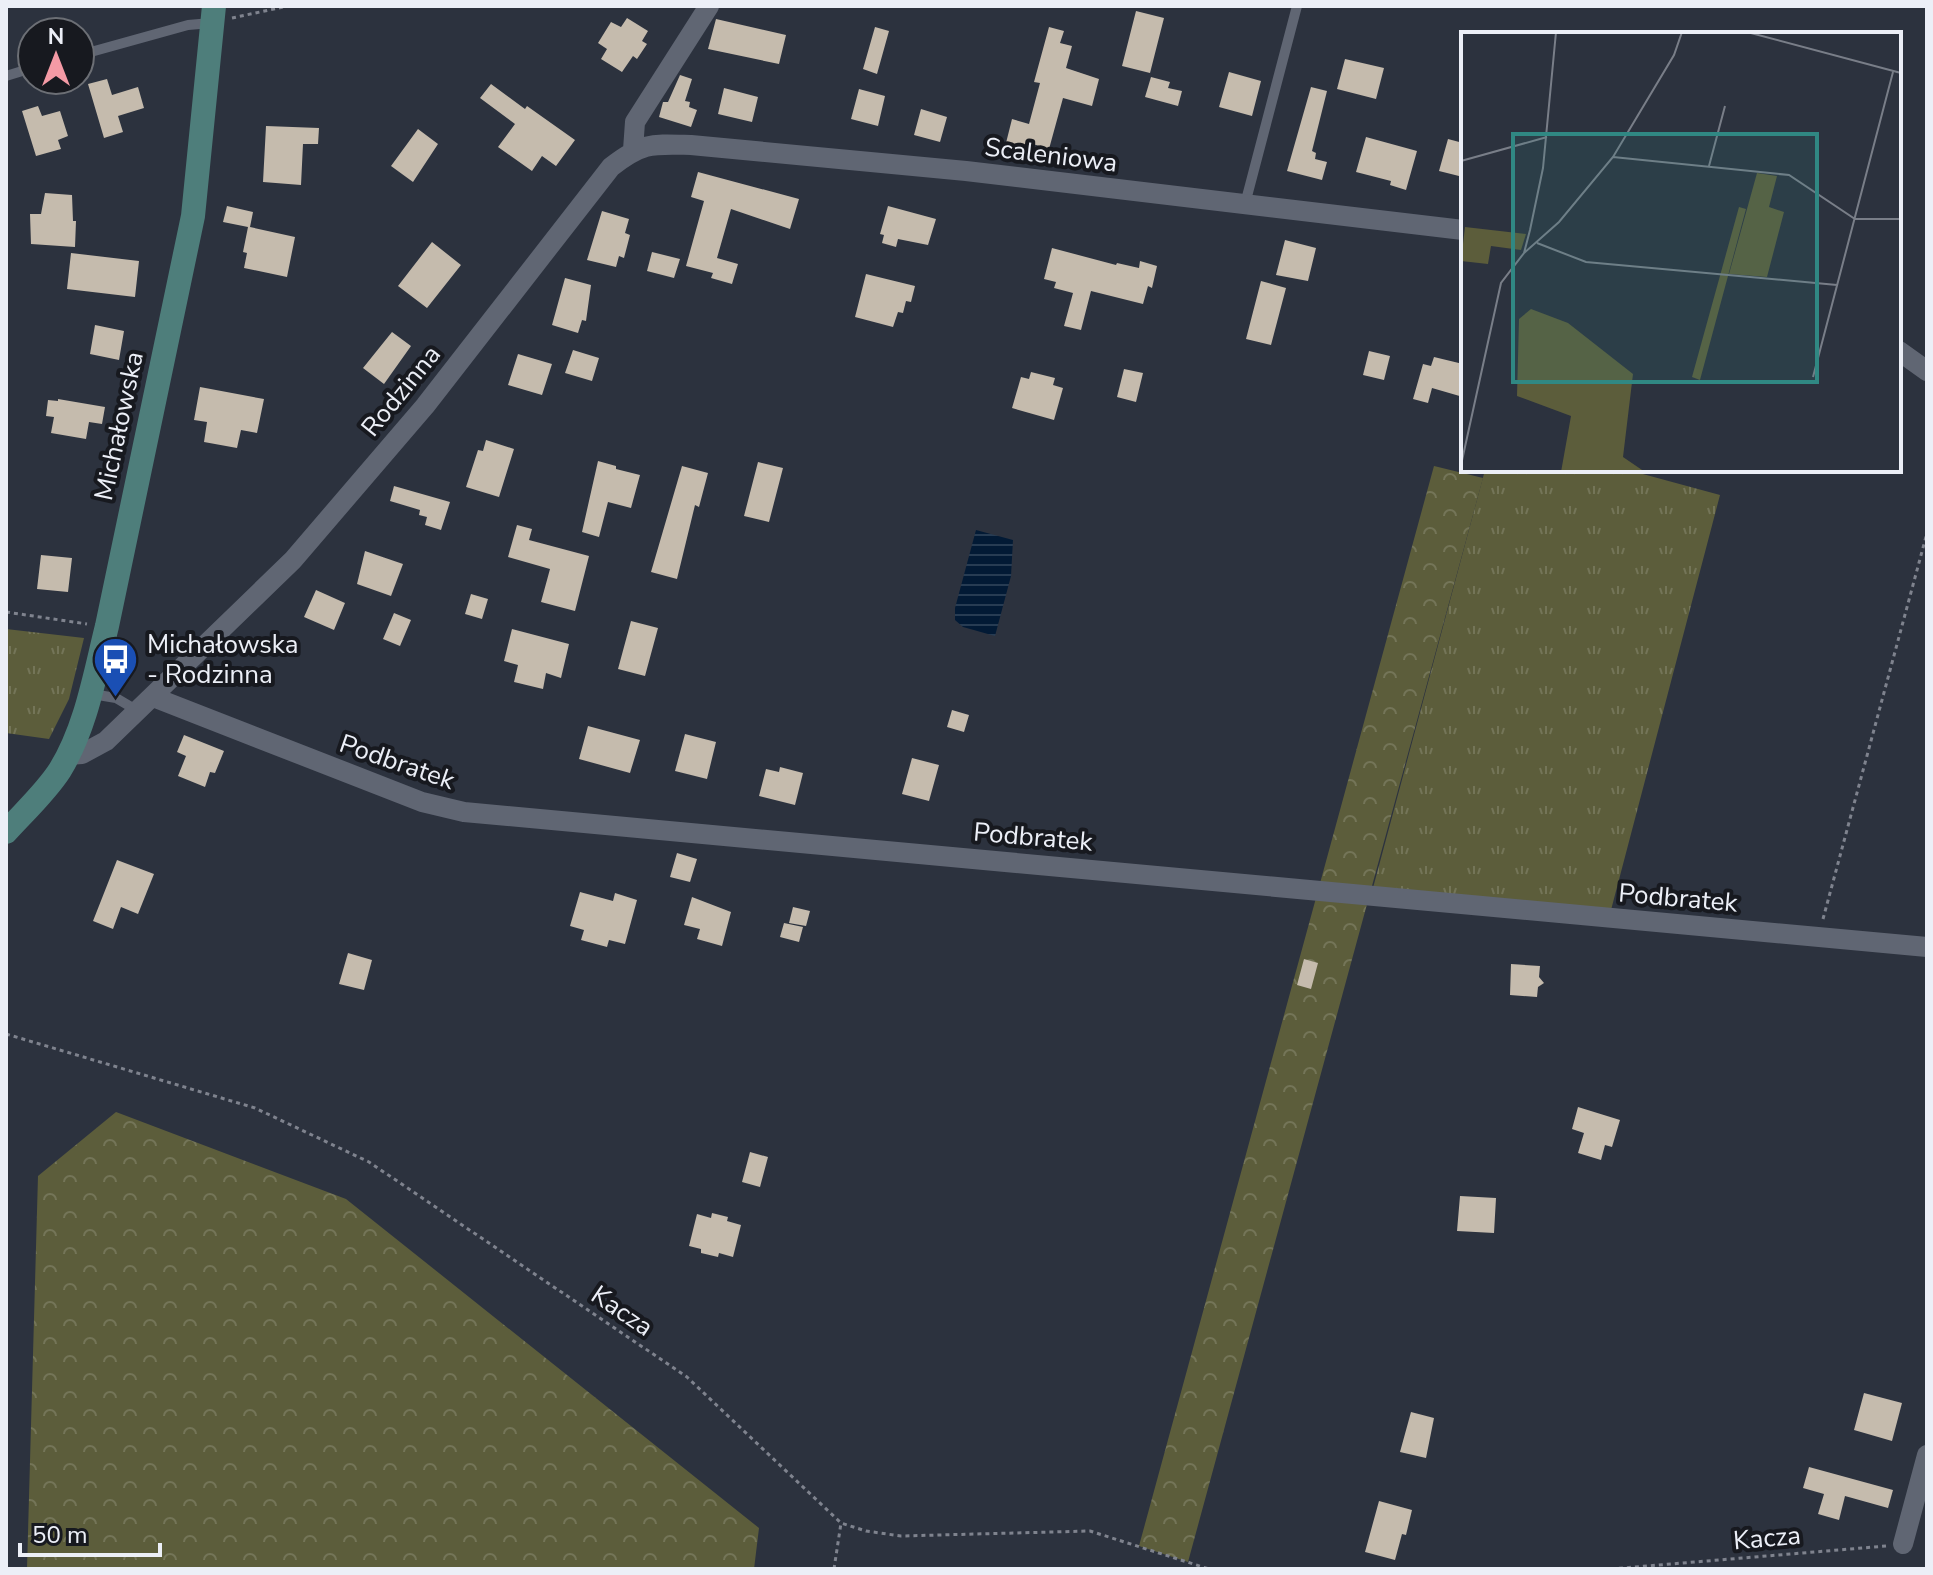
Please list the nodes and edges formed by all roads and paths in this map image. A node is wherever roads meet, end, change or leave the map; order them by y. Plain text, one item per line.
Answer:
1 (288, 6) edge
2 (709, 6) edge
3 (1297, 6) edge
4 (214, 14) edge
5 (96, 51) edge
6 (633, 150) junction
7 (1245, 204) junction
8 (1461, 230) edge
9 (1901, 352) edge
10 (1927, 371) edge
11 (1927, 533) edge
12 (6, 612) edge
13 (107, 626) junction
14 (89, 694) junction
15 (146, 704) junction
16 (68, 755) junction
17 (6, 832) edge
18 (1818, 937) junction
19 (1927, 947) edge
20 (6, 1034) edge
21 (1927, 1455) edge
22 (841, 1523) junction
23 (1903, 1544) joint
24 (834, 1569) edge
25 (1209, 1569) edge
26 (1611, 1569) edge

1 - 4 path
2 - 6 street
3 - 7 lane
4 - 5 lane
4 - 13 street, Michałowska
6 - 7 street, Scaleniowa
6 - 15 street, Rodzinna
7 - 8 street, Scaleniowa
9 - 10 street
11 - 18 path
12 - 13 path
13 - 14 street, Michałowska
14 - 15 lane
14 - 16 street, Michałowska
15 - 16 street, Rodzinna
15 - 18 street, Podbratek
16 - 17 street, Michałowska
18 - 19 street, Podbratek
20 - 22 path, Kacza
21 - 23 street
22 - 24 path
22 - 25 path, Kacza
23 - 26 path, Kacza

